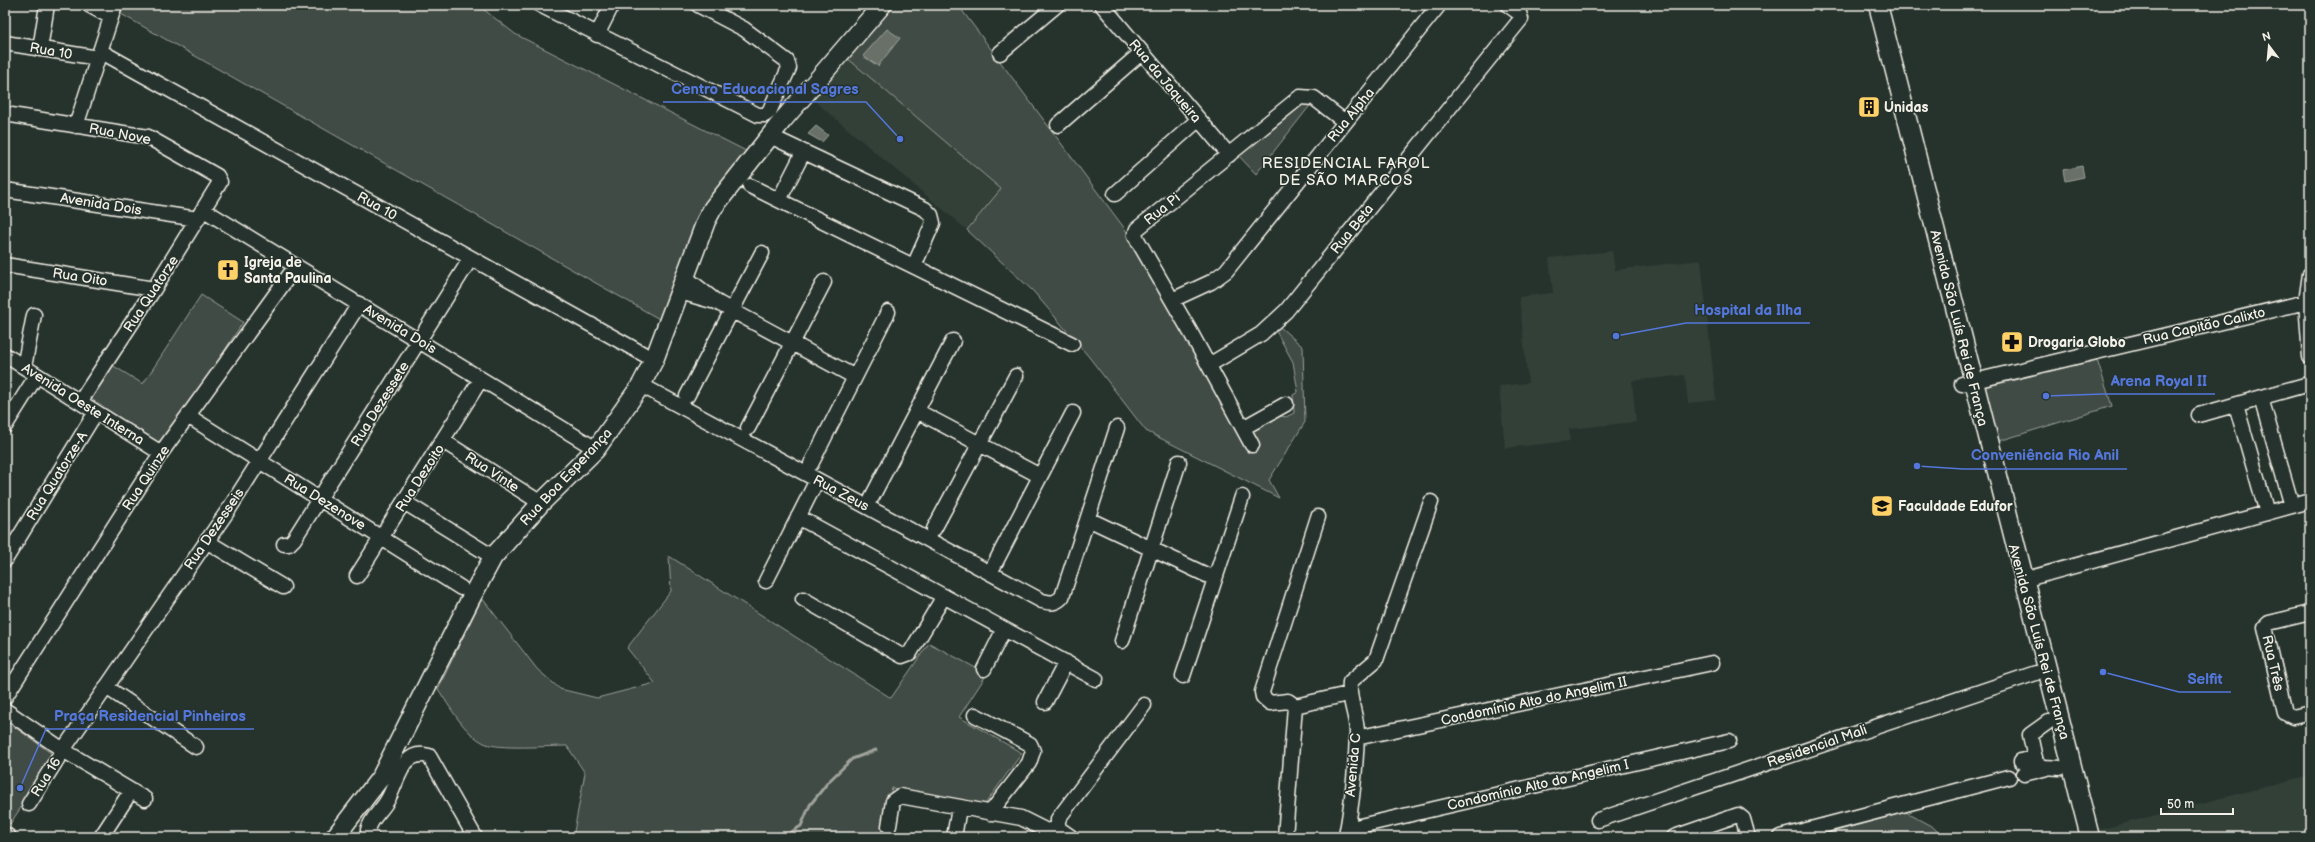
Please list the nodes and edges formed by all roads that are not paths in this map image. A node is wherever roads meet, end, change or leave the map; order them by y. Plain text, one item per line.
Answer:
1 (47, 5) edge
2 (89, 5) edge
3 (540, 5) edge
4 (612, 5) edge
5 (698, 5) edge
6 (882, 5) edge
7 (1057, 5) edge
8 (1102, 5) edge
9 (1439, 5) edge
10 (1508, 5) edge
11 (1867, 5) edge
12 (1878, 5) edge
13 (113, 11) edge
14 (597, 35) junction
15 (5, 43) edge
16 (40, 49) junction
17 (1000, 53) dead end
18 (1141, 53) junction
19 (99, 55) junction
20 (5, 114) edge
21 (775, 117) junction
22 (1198, 120) junction
23 (1345, 122) junction
24 (1058, 125) dead end
25 (76, 126) junction
26 (770, 136) junction
27 (803, 153) junction
28 (1229, 155) junction
29 (220, 185) joint
30 (750, 186) dead end
31 (5, 190) edge
32 (1115, 194) dead end
33 (780, 200) junction
34 (201, 214) junction
35 (762, 253) dead end
36 (471, 258) junction
37 (5, 266) edge
38 (296, 266) junction
39 (914, 266) junction
40 (2310, 274) edge
41 (824, 282) dead end
42 (682, 284) junction
43 (154, 289) junction
44 (2308, 294) edge
45 (1172, 300) junction
46 (359, 304) junction
47 (731, 310) junction
48 (888, 312) dead end
49 (34, 315) dead end
50 (953, 341) dead end
51 (420, 342) junction
52 (792, 343) junction
53 (1072, 344) dead end
54 (5, 354) edge
55 (2310, 357) edge
56 (654, 360) junction
57 (1209, 365) junction
58 (24, 367) junction
59 (37, 375) junction
60 (1016, 376) dead end
61 (855, 377) junction
62 (481, 379) junction
63 (1967, 383) junction
64 (641, 385) junction
65 (2305, 385) dead end
66 (687, 396) dead end
67 (2261, 398) junction
68 (80, 402) junction
69 (1286, 404) dead end
70 (2236, 405) junction
71 (916, 411) junction
72 (96, 412) junction
73 (1073, 413) dead end
74 (2200, 415) dead end
75 (188, 416) junction
76 (6, 424) edge
77 (748, 428) dead end
78 (1116, 428) dead end
79 (1242, 428) junction
80 (443, 441) junction
81 (979, 444) junction
82 (1252, 445) dead end
83 (596, 449) junction
84 (161, 453) junction
85 (259, 461) junction
86 (1179, 462) dead end
87 (811, 464) dead end
88 (1040, 476) junction
89 (817, 480) junction
90 (872, 497) dead end
91 (1242, 497) dead end
92 (319, 499) junction
93 (2310, 501) edge
94 (404, 502) junction
95 (1431, 502) dead end
96 (541, 503) junction
97 (2292, 506) junction
98 (2267, 513) junction
99 (798, 517) junction
100 (1318, 517) dead end
101 (1088, 519) junction
102 (934, 529) dead end
103 (381, 538) junction
104 (206, 541) junction
105 (284, 544) dead end
106 (1151, 549) junction
107 (493, 557) junction
108 (5, 560) edge
109 (990, 573) junction
110 (357, 576) dead end
111 (1215, 579) junction
112 (2023, 580) junction
113 (766, 581) dead end
114 (283, 587) dead end
115 (461, 588) dead end
116 (944, 596) junction
117 (803, 599) dead end
118 (2310, 613) edge
119 (1004, 629) junction
120 (1122, 641) dead end
121 (1066, 662) junction
122 (1712, 663) dead end
123 (984, 669) dead end
124 (2036, 673) junction
125 (1183, 676) dead end
126 (1096, 679) dead end
127 (106, 687) junction
128 (1348, 694) junction
129 (5, 697) edge
130 (1045, 702) dead end
131 (1144, 705) dead end
132 (1295, 706) junction
133 (5, 710) edge
134 (2310, 713) edge
135 (975, 715) dead end
136 (2048, 722) junction
137 (1356, 738) junction
138 (1729, 741) dead end
139 (196, 746) dead end
140 (63, 750) junction
141 (2035, 758) junction
142 (2054, 768) junction
143 (2009, 778) dead end
144 (131, 791) junction
145 (145, 799) dead end
146 (29, 804) dead end
147 (959, 808) junction
148 (990, 813) junction
149 (1598, 820) dead end
150 (889, 826) dead end
151 (1053, 832) edge
152 (1346, 833) edge
153 (5, 834) edge
154 (9, 837) edge
155 (101, 837) edge
156 (335, 837) edge
157 (372, 837) edge
158 (475, 837) edge
159 (954, 837) edge
160 (1071, 837) edge
161 (1285, 837) edge
162 (1674, 837) edge
163 (1748, 837) edge
164 (1780, 837) edge
165 (2078, 837) edge
166 (2090, 837) edge

1 - 16 street
2 - 13 street
3 - 14 street
4 - 14 street
5 - 21 street, Rua Boa Esperança
6 - 21 main road, Rua Boa Esperança
7 - 17 street
8 - 18 street, Rua da Jaqueira
9 - 23 street, Rua Alpha
10 - 57 street, Rua Beta
11 - 63 main road, Avenida São Luís Rei de França
12 - 63 main road, Avenida São Luís Rei de França
13 - 19 street
14 - 21 street
15 - 16 street, Rua 10
16 - 19 street, Rua 10
18 - 22 street, Rua da Jaqueira
18 - 24 street
19 - 25 street
19 - 36 street, Rua 10
20 - 25 street, Rua Nove
21 - 26 main road, Rua Boa Esperança
22 - 28 street, Rua da Jaqueira
22 - 32 street
23 - 28 street, Rua Pi
23 - 45 street, Rua Alpha
25 - 29 street, Rua Nove
26 - 27 street
26 - 42 main road, Rua Boa Esperança
27 - 33 street
27 - 39 street
28 - 45 street, Rua Pi
29 - 34 street, Rua Quatorze
30 - 33 street
31 - 34 street, Avenida Dois
33 - 39 street
34 - 38 street, Avenida Dois
34 - 43 street, Rua Quatorze
35 - 47 street
36 - 51 street, Rua Dezessete
36 - 56 street, Rua 10
37 - 43 street, Rua Oito
38 - 46 street, Avenida Dois
38 - 75 street, Rua Quinze
39 - 53 street
40 - 44 street
41 - 52 street
42 - 47 street
42 - 56 main road, Rua Boa Esperança
43 - 68 street, Rua Quatorze
44 - 55 street
44 - 63 street, Rua Capitão Calixto
45 - 57 street, Rua Pi
46 - 51 street, Avenida Dois
46 - 85 street, Rua Dezesseis
47 - 52 street
47 - 66 street
48 - 61 street
49 - 58 street
50 - 71 street
51 - 62 street, Avenida Dois
51 - 92 street, Rua Dezessete
52 - 61 street
52 - 77 street
54 - 58 street, Avenida Oeste Interna
56 - 64 main road, Rua Boa Esperança
57 - 79 street, Rua Pi
58 - 59 street, Avenida Oeste Interna
59 - 68 street, Avenida Oeste Interna
59 - 76 street
60 - 81 street
61 - 87 street
62 - 80 street, Rua Dezoito
62 - 83 street, Avenida Dois
63 - 112 main road, Avenida São Luís Rei de França
63 - 124 main road, Avenida São Luís Rei de França
64 - 83 main road, Rua Boa Esperança
64 - 89 street, Rua Zeus
65 - 67 street
67 - 70 street
67 - 97 street
68 - 72 street, Avenida Oeste Interna
69 - 79 street
70 - 74 street
70 - 98 street
71 - 81 street
71 - 90 street
72 - 84 street, Avenida Oeste Interna
72 - 108 street, Rua Quatorze-A
73 - 88 street
75 - 84 street, Rua Quinze
75 - 85 street, Rua Dezenove
78 - 101 street
79 - 82 street, Rua Pi
80 - 94 street, Rua Dezoito
80 - 96 street, Rua Vinte
81 - 88 street
81 - 102 street
83 - 96 main road, Rua Boa Esperança
84 - 129 street, Rua Quinze
85 - 92 street, Rua Dezenove
85 - 104 street, Rua Dezesseis
86 - 106 street
88 - 109 street
89 - 99 street
89 - 109 street, Rua Zeus
91 - 111 street
92 - 103 street, Rua Dezenove
92 - 105 street, Rua Dezessete
93 - 97 street
94 - 103 street, Rua Dezoito
94 - 107 street
95 - 128 street
96 - 107 main road, Rua Boa Esperança
97 - 98 street
98 - 112 street
99 - 113 street
99 - 116 street
100 - 132 street
101 - 106 street
101 - 109 street, Rua Zeus
103 - 110 street, Rua Dezoito
103 - 115 street, Rua Dezenove
104 - 114 street
104 - 127 street, Rua Dezesseis
106 - 111 street
106 - 120 street
107 - 156 main road, Rua Boa Esperança
111 - 125 street
112 - 166 main road, Avenida São Luís Rei de França
116 - 117 street
116 - 119 street
118 - 134 street, Rua Três
119 - 121 street
119 - 123 street
121 - 126 street
121 - 130 street
122 - 137 street, Condomínio Alto do Angelim II
124 - 136 main road, Avenida São Luís Rei de França
124 - 149 street, Residencial Mali
127 - 139 street
127 - 140 street, Rua Dezesseis
128 - 132 street
128 - 137 street, Avenida C
131 - 151 street
132 - 161 street
133 - 140 street
135 - 148 street
136 - 141 street
136 - 142 main road, Avenida São Luís Rei de França
137 - 152 street, Avenida C
138 - 152 street, Condomínio Alto do Angelim I
140 - 144 street
140 - 146 street, Rua 16
141 - 142 street
141 - 142 street
142 - 165 main road, Avenida São Luís Rei de França
143 - 164 street
144 - 145 street
144 - 155 street
147 - 148 street
147 - 150 street
147 - 159 street
148 - 151 street
151 - 160 street
153 - 154 street
157 - 158 street
162 - 163 street

